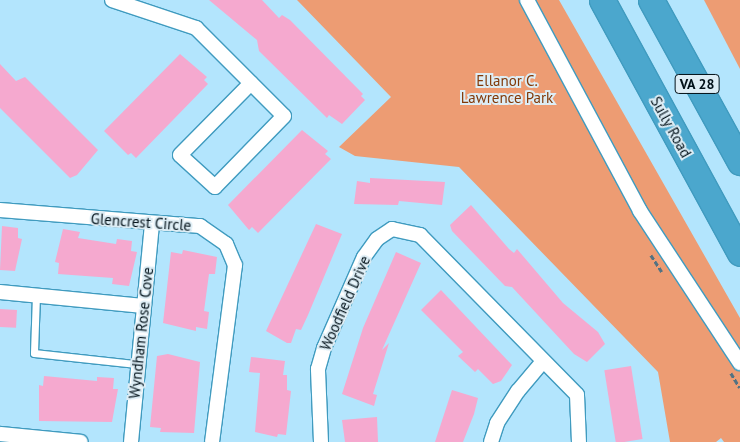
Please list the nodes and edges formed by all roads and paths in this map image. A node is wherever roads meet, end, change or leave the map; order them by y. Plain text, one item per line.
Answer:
1 (112, 0) edge
2 (527, 0) edge
3 (602, 0) edge
4 (651, 0) edge
5 (251, 83) junction
6 (740, 162) edge
7 (0, 210) edge
8 (152, 225) junction
9 (740, 253) edge
10 (0, 292) edge
11 (36, 295) junction
12 (143, 306) junction
13 (542, 362) junction
14 (740, 363) edge
15 (136, 364) junction
16 (0, 434) edge
17 (81, 442) edge
18 (131, 442) edge
19 (212, 442) edge
20 (321, 442) edge
21 (491, 442) edge
22 (579, 442) edge

1 - 5 street
2 - 14 street
3 - 9 highway, Sully Road / VA 28
4 - 6 highway, VA 28
5 - 5 street
7 - 8 street, Glencrest Circle
8 - 12 street, Wyndham Rose Cove
8 - 19 street, Glencrest Circle
10 - 11 street
11 - 12 street
11 - 15 lane
12 - 15 street, Wyndham Rose Cove
13 - 20 street, Woodfield Drive
13 - 21 street
13 - 22 street, Woodfield Drive
15 - 18 street, Wyndham Rose Cove
16 - 17 street

